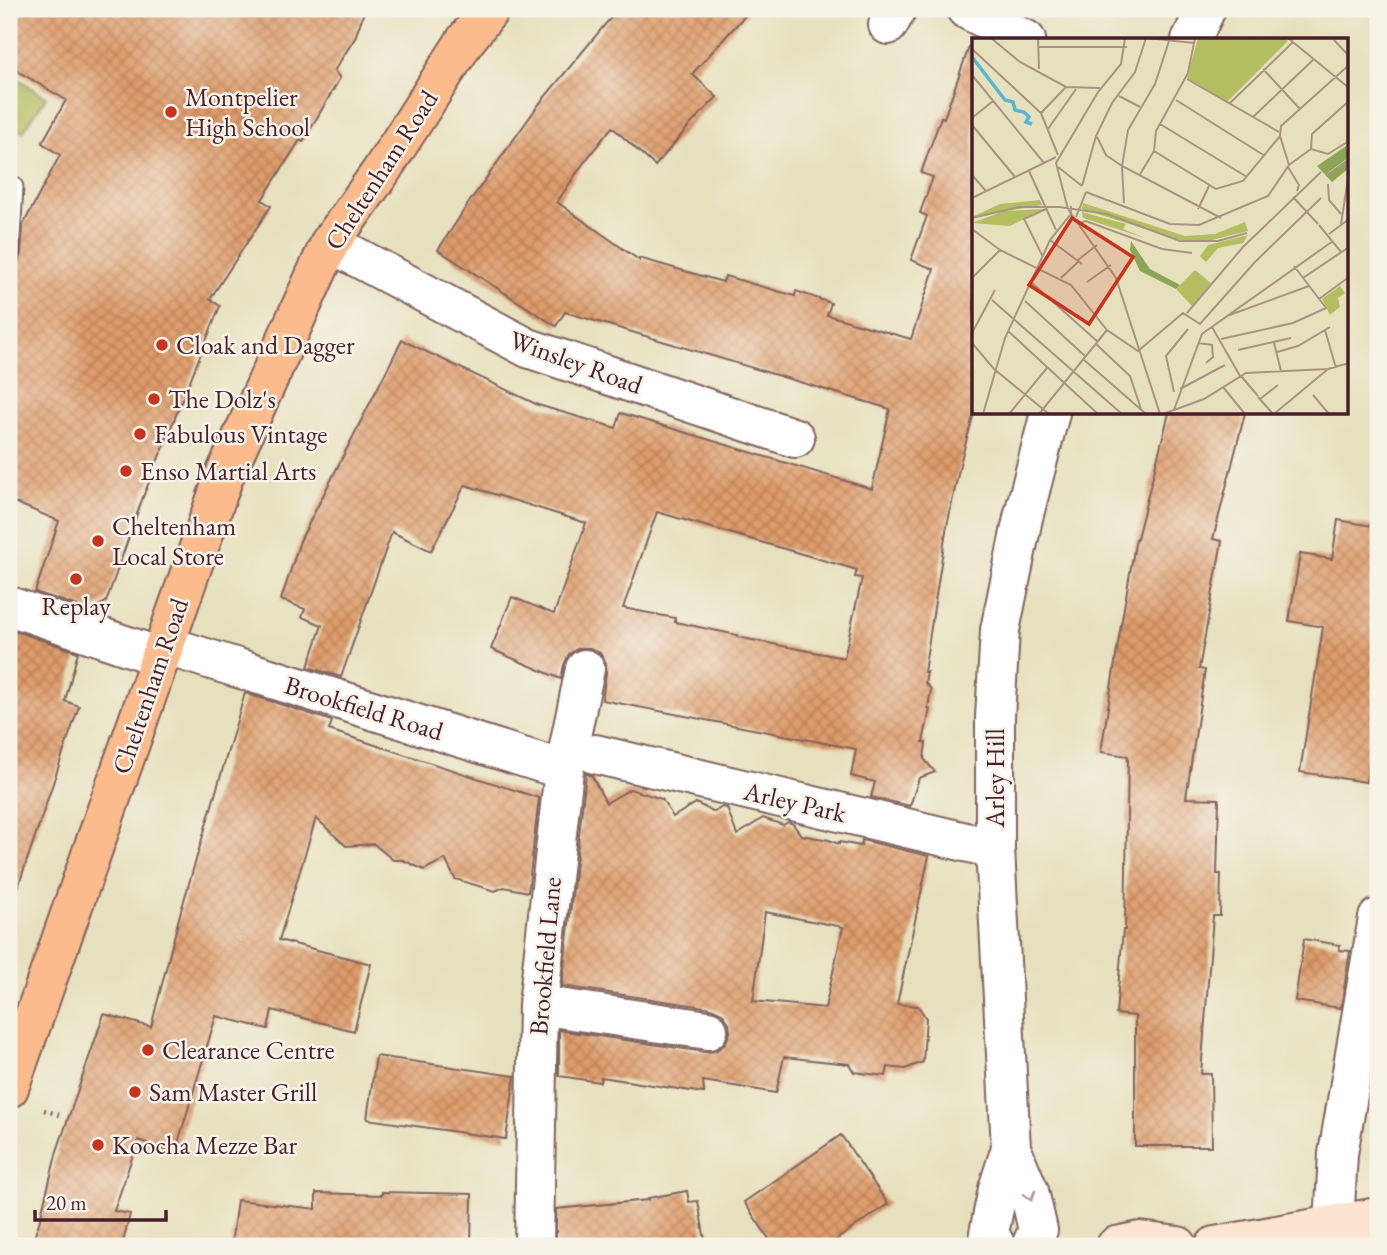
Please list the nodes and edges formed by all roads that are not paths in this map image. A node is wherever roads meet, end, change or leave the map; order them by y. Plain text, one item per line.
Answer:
1 (490, 9) edge
2 (965, 9) edge
3 (1206, 9) edge
4 (1022, 38) edge
5 (1192, 38) edge
6 (13, 187) dead end
7 (330, 243) junction
8 (9, 253) edge
9 (1049, 415) edge
10 (795, 438) dead end
11 (9, 606) edge
12 (162, 651) junction
13 (585, 669) dead end
14 (579, 762) junction
15 (995, 849) junction
16 (1378, 918) edge
17 (538, 1005) junction
18 (708, 1031) dead end
19 (9, 1088) edge
20 (1011, 1148) junction
21 (1378, 1217) edge
22 (1334, 1224) junction
23 (534, 1246) edge
24 (996, 1246) edge
25 (1031, 1246) edge
26 (1116, 1246) edge
27 (1178, 1246) edge
28 (1214, 1246) edge

1 - 7 main road, Cheltenham Road
2 - 4 street
3 - 5 street
6 - 8 lane
7 - 10 street, Winsley Road
7 - 12 main road, Cheltenham Road
9 - 15 street, Arley Hill
11 - 12 street, Brookfield Road
12 - 14 street, Brookfield Road
12 - 19 main road, Cheltenham Road
13 - 14 street, Brookfield Lane
14 - 15 street, Arley Park
14 - 17 street, Brookfield Lane
15 - 20 street, Arley Hill
16 - 22 street
17 - 18 street
17 - 23 street, Brookfield Lane
20 - 24 street, Arley Hill
20 -> 25 street, Arley Hill
21 - 22 street
22 - 28 street
26 - 27 street

